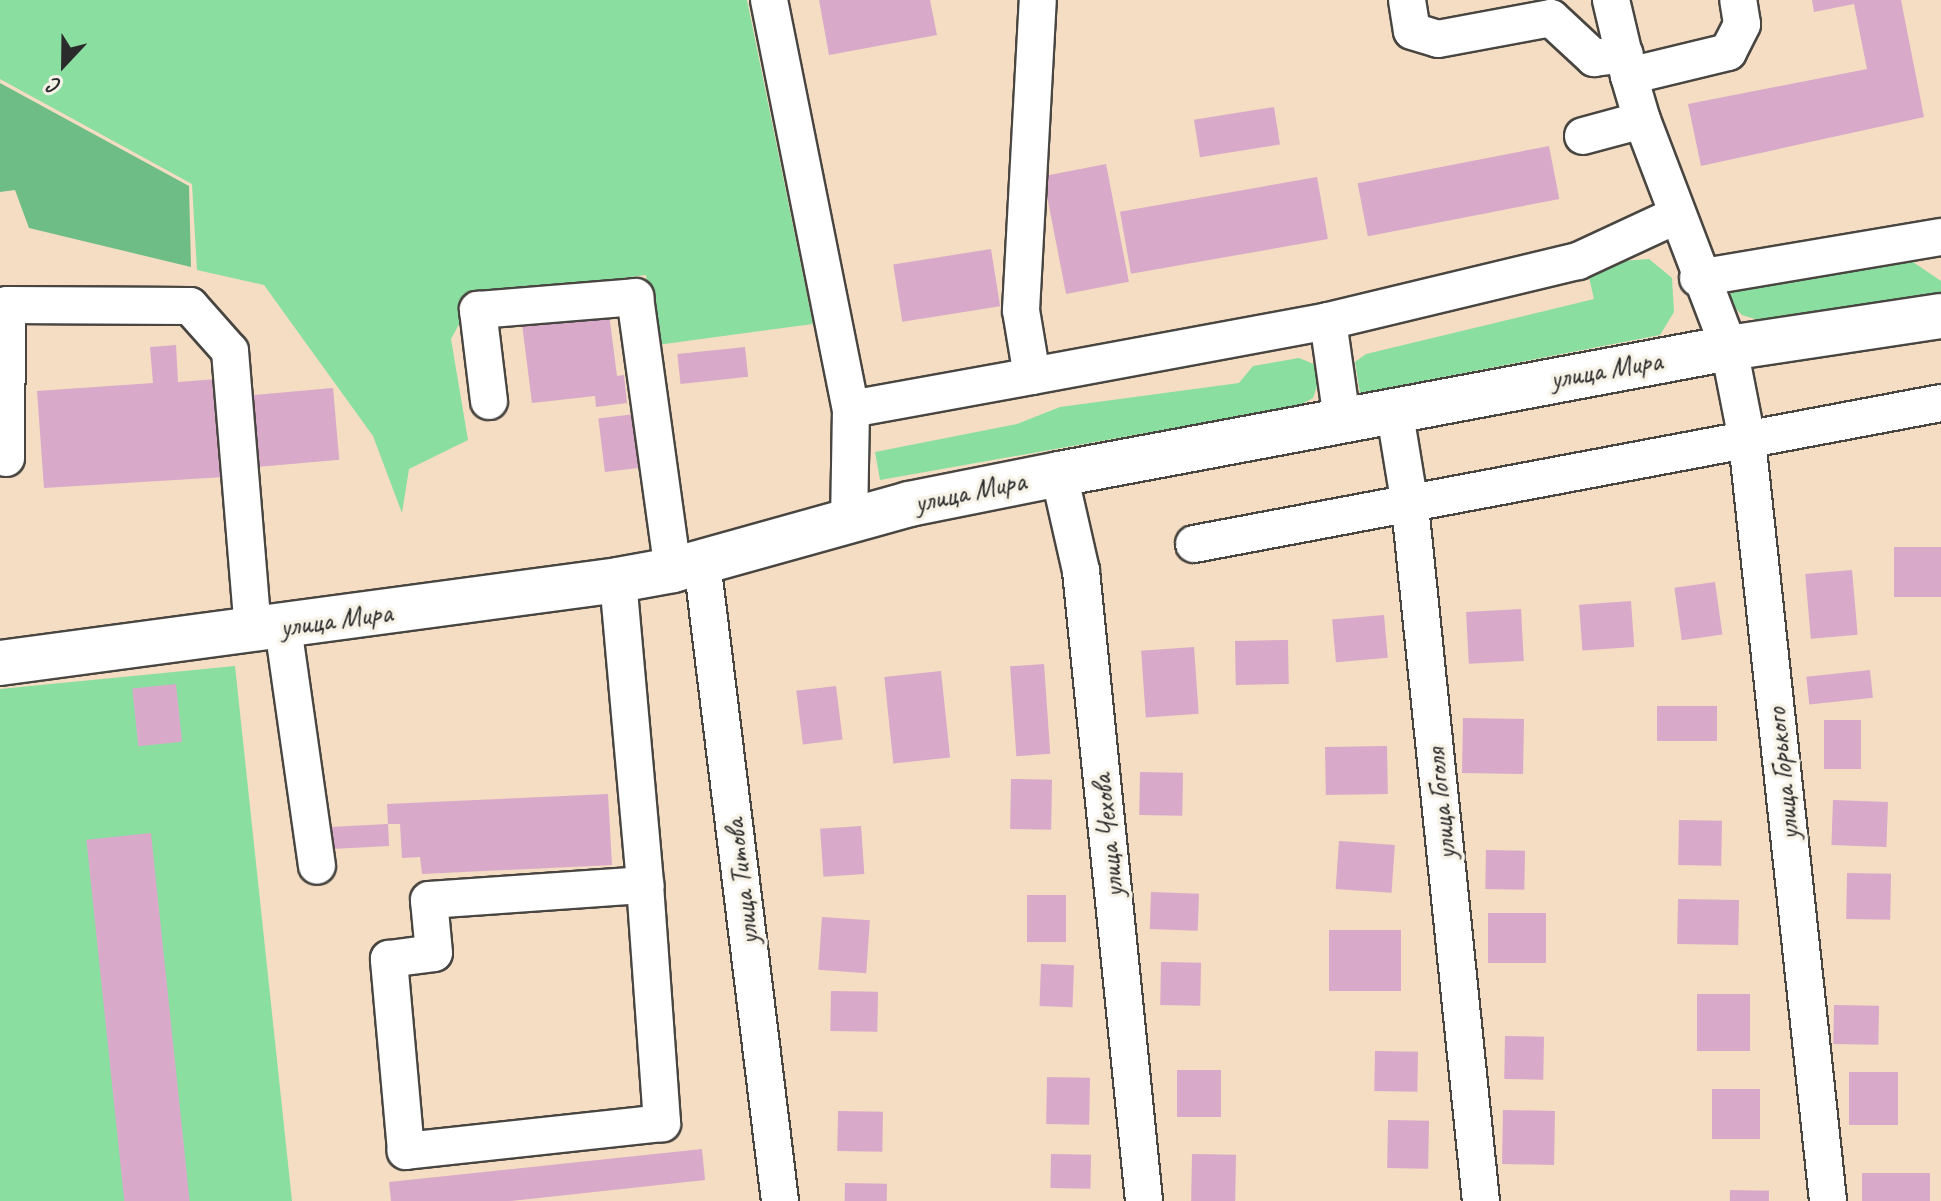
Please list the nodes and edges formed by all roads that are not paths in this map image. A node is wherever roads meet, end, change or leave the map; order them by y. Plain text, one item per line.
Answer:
1 (769, 0) edge
2 (1038, 0) edge
3 (1407, 0) edge
4 (1611, 0) edge
5 (1738, 0) edge
6 (1627, 65) junction
7 (1642, 120) junction
8 (1583, 136) dead end
9 (1675, 216) junction
10 (1941, 237) edge
11 (1698, 278) junction
12 (1941, 316) edge
13 (1328, 321) junction
14 (1729, 348) junction
15 (1032, 376) junction
16 (489, 401) dead end
17 (1941, 403) edge
18 (1394, 408) junction
19 (851, 409) junction
20 (1342, 419) junction
21 (1747, 440) junction
22 (6, 458) dead end
23 (1059, 474) junction
24 (1410, 506) junction
25 (849, 519) junction
26 (1194, 544) dead end
27 (688, 566) junction
28 (618, 580) junction
29 (268, 629) junction
30 (0, 663) edge
31 (317, 866) dead end
32 (645, 885) junction
33 (780, 1201) edge
34 (1144, 1201) edge
35 (1481, 1201) edge
36 (1828, 1201) edge

1 - 19 street
2 - 15 street
3 - 6 street
4 - 6 street, улица Горького
5 - 6 street
6 - 7 street, улица Горького
7 - 8 street
7 - 9 street, улица Горького
9 - 11 street, улица Горького
9 - 13 street
10 - 11 street
11 - 14 street, улица Горького
12 - 14 main road, улица Мира
13 - 15 street
13 - 20 street
14 - 18 main road, улица Мира
14 - 21 street, улица Горького
15 - 19 street
16 - 27 street, улица Титова
17 - 21 street
18 - 20 main road, улица Мира
18 - 24 street, улица Гоголя
19 - 25 street
20 - 23 main road, улица Мира
21 - 24 street
21 - 36 street, улица Горького
22 - 29 street
23 - 25 main road, улица Мира
23 - 34 street, улица Чехова
24 - 26 street
24 - 35 street, улица Гоголя
25 - 27 main road, улица Мира
27 - 28 main road, улица Мира
27 - 33 street, улица Титова
28 - 29 main road, улица Мира
28 - 32 street
29 - 30 main road, улица Мира
29 - 31 street
32 - 32 street

